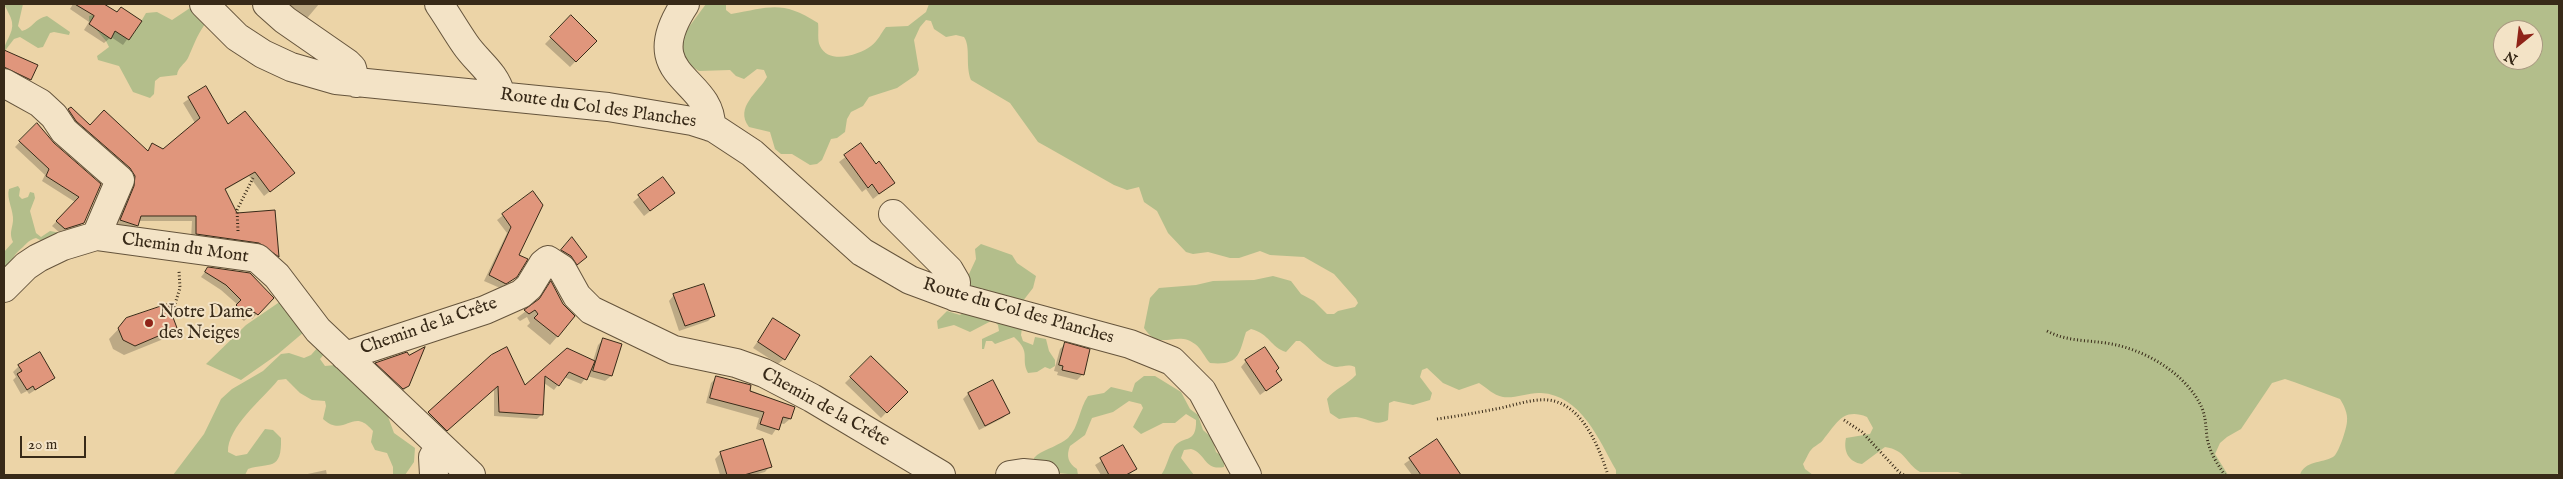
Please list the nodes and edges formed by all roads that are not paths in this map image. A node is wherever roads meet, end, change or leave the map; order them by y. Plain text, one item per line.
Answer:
1 (204, 4) edge
2 (267, 4) edge
3 (440, 4) edge
4 (685, 4) edge
5 (4, 83) edge
6 (356, 83) junction
7 (501, 95) junction
8 (711, 127) junction
9 (893, 214) dead end
10 (96, 236) junction
11 (4, 288) edge
12 (955, 296) junction
13 (345, 356) junction
14 (440, 447) junction
15 (434, 475) edge
16 (471, 475) edge
17 (941, 475) edge
18 (1010, 475) edge
19 (1045, 475) edge
20 (1247, 475) edge

1 - 6 street, Route du Col des Planches
2 - 6 street
3 - 7 street
4 - 8 street
5 - 10 street
6 - 7 street, Route du Col des Planches
7 - 8 street, Route du Col des Planches
8 - 12 street, Route du Col des Planches
9 - 12 street
10 - 11 street, Chemin du Mont
10 - 13 street, Chemin du Mont
12 - 20 street, Route du Col des Planches
13 - 14 street, Chemin du Mont
13 - 17 street, Chemin de la Crête
14 - 15 street
14 - 16 street, Chemin du Mont
18 - 19 street

